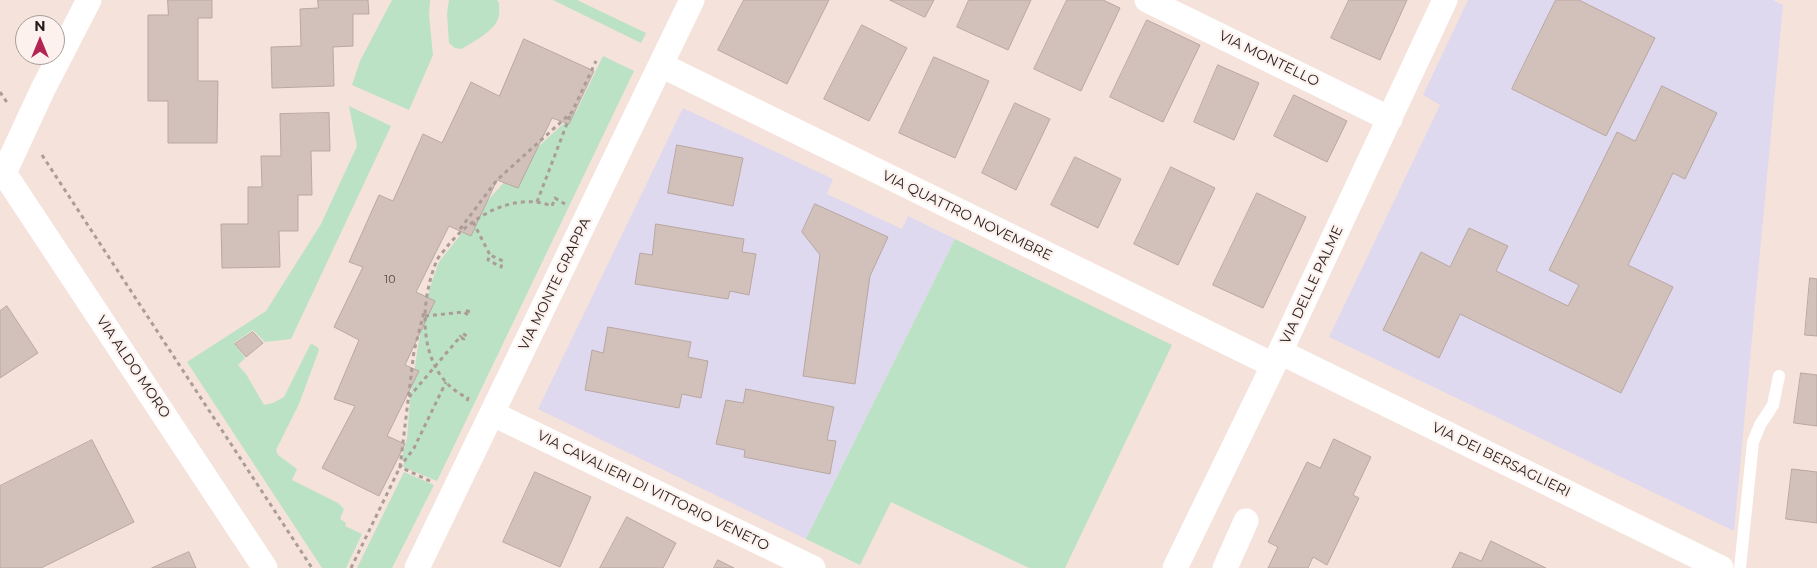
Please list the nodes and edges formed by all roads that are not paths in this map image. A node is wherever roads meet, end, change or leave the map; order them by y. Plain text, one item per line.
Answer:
1 (89, 0) edge
2 (692, 0) edge
3 (1147, 0) edge
4 (1445, 0) edge
5 (661, 65) junction
6 (1390, 119) junction
7 (2, 170) edge
8 (1274, 364) junction
9 (1779, 376) dead end
10 (493, 414) junction
11 (1246, 521) dead end
12 (265, 568) edge
13 (417, 568) edge
14 (813, 568) edge
15 (1175, 568) edge
16 (1225, 568) edge
17 (1722, 568) edge
18 (1740, 568) edge

1 - 7 street
2 - 5 street, VIA MONTE GRAPPA
3 - 6 street, VIA MONTELLO
4 - 6 street, VIA DELLE PALME
5 - 8 street, VIA QUATTRO NOVEMBRE
5 - 10 street, VIA MONTE GRAPPA
6 - 8 street, VIA DELLE PALME
7 - 12 street, VIA ALDO MORO
8 - 15 street, VIA DELLE PALME
8 - 17 street, VIA DEI BERSAGLIERI
9 - 18 lane
10 - 13 street, VIA MONTE GRAPPA
10 - 14 street, VIA CAVALIERI DI VITTORIO VENETO
11 - 16 street

